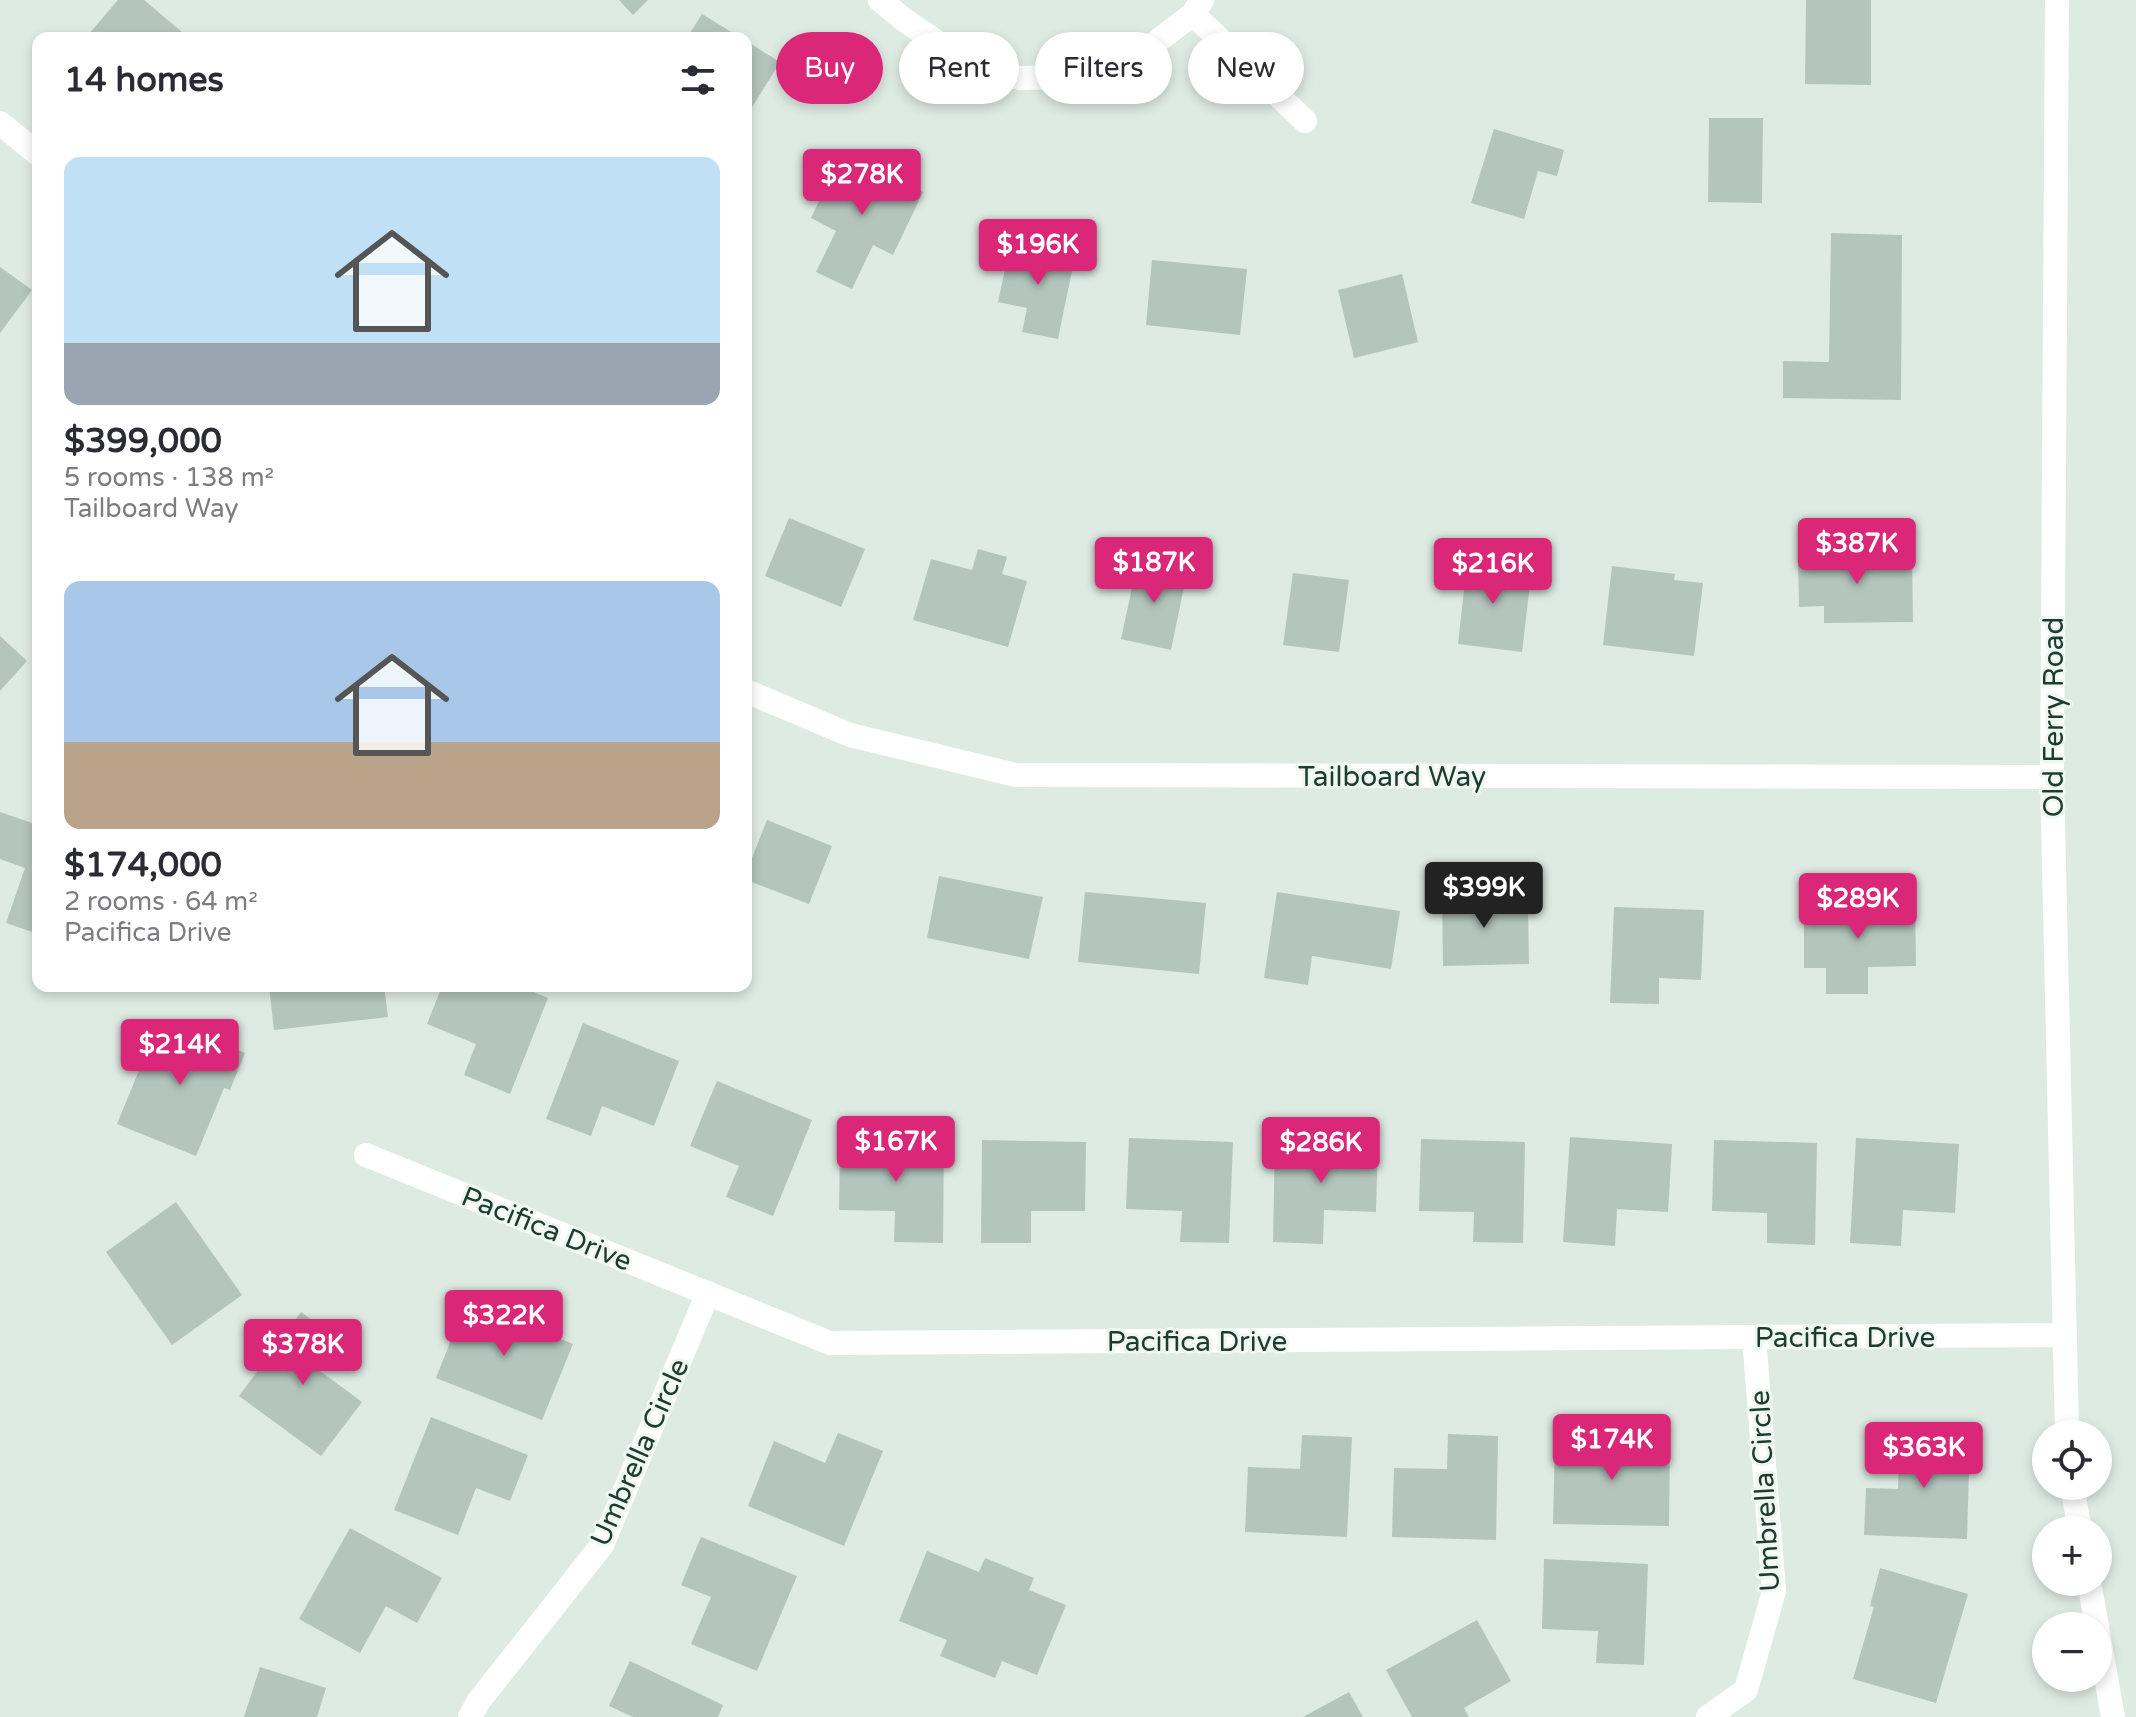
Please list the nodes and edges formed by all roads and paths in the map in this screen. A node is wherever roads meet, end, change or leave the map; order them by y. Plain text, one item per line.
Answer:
1 (880, 0) edge
2 (2057, 0) edge
3 (1198, 7) edge
4 (1305, 121) dead end
5 (0, 123) edge
6 (32, 149) edge
7 (752, 694) edge
8 (2052, 777) junction
9 (366, 1155) dead end
10 (708, 1293) junction
11 (2065, 1335) junction
12 (1754, 1337) junction
13 (2067, 1420) edge
14 (2109, 1692) edge
15 (470, 1717) edge
16 (1708, 1717) edge
17 (2113, 1717) edge

1 - 3 street
2 - 8 street, Old Ferry Road
3 - 4 street
5 - 6 street
7 - 8 street, Tailboard Way
8 - 11 street, Old Ferry Road
9 - 10 street, Pacifica Drive
10 - 12 street, Pacifica Drive
10 - 15 street, Umbrella Circle
11 - 12 street, Pacifica Drive
11 - 13 street, Old Ferry Road
12 - 16 street, Umbrella Circle
14 - 17 street

